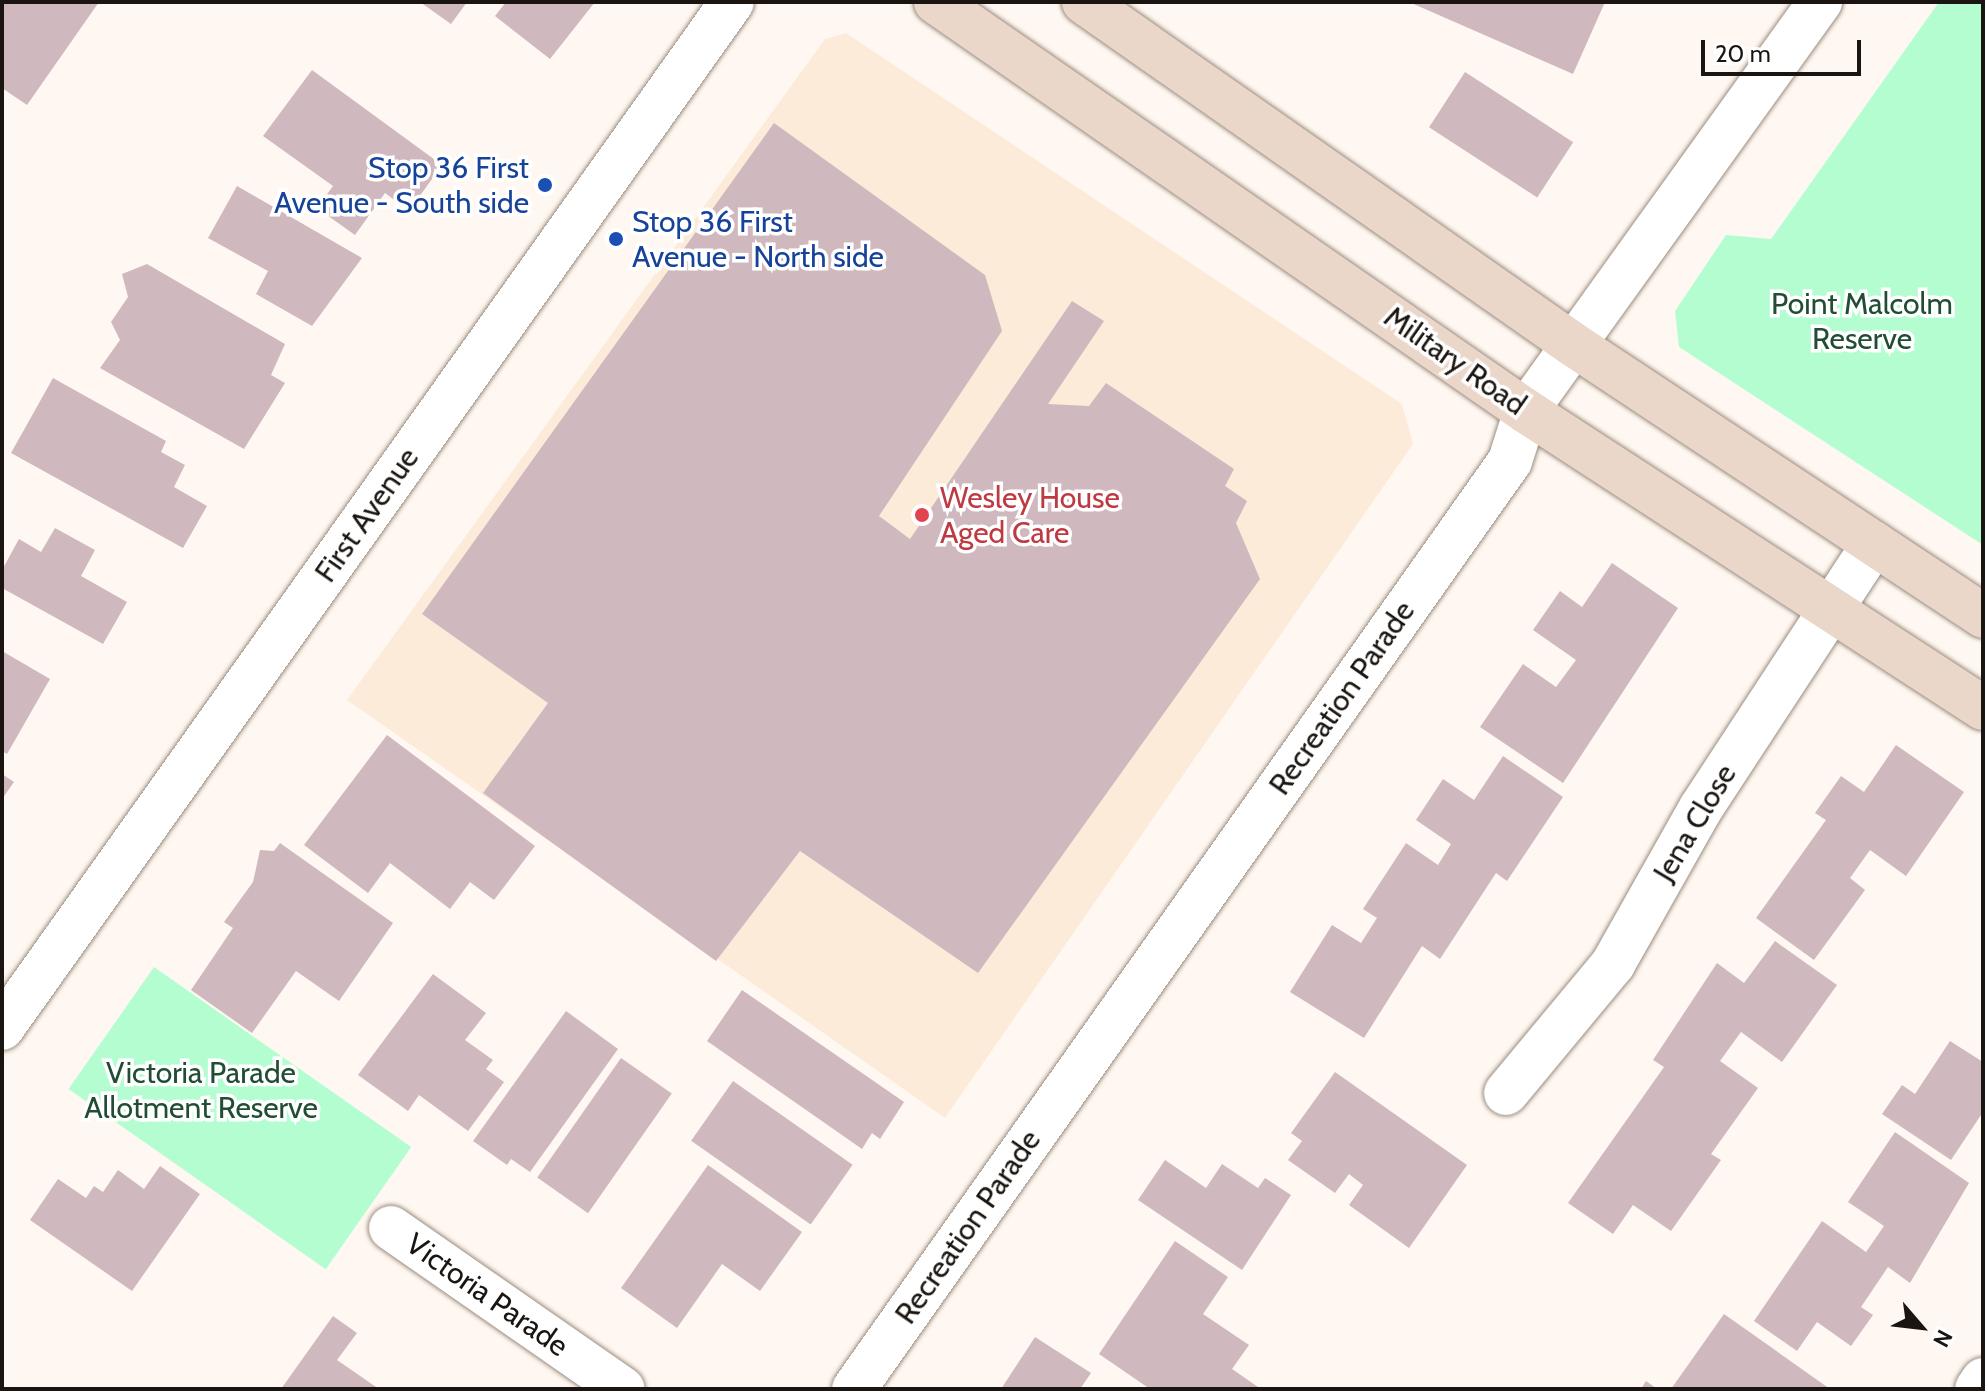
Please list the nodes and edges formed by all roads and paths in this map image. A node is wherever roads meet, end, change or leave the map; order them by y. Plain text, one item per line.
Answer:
1 (732, 2) edge
2 (936, 2) edge
3 (1084, 2) edge
4 (1820, 2) edge
5 (1574, 345) junction
6 (1526, 411) junction
7 (1874, 544) junction
8 (1835, 610) junction
9 (1983, 616) edge
10 (1983, 708) edge
11 (2, 1028) edge
12 (1506, 1093) dead end
13 (391, 1228) dead end
14 (1983, 1380) edge
15 (623, 1389) edge
16 (854, 1389) edge
17 (1977, 1389) edge

1 - 11 street, First Avenue
2 - 6 main road, Military Road
3 - 5 main road
4 - 5 street, Recreation Parade
5 - 6 street, Recreation Parade
5 - 7 main road
6 - 8 main road, Military Road
6 - 16 street, Recreation Parade
7 - 8 street, Jena Close
7 - 9 main road
8 - 10 main road, Military Road
8 - 12 street, Jena Close
13 - 15 street, Victoria Parade
14 - 17 street

